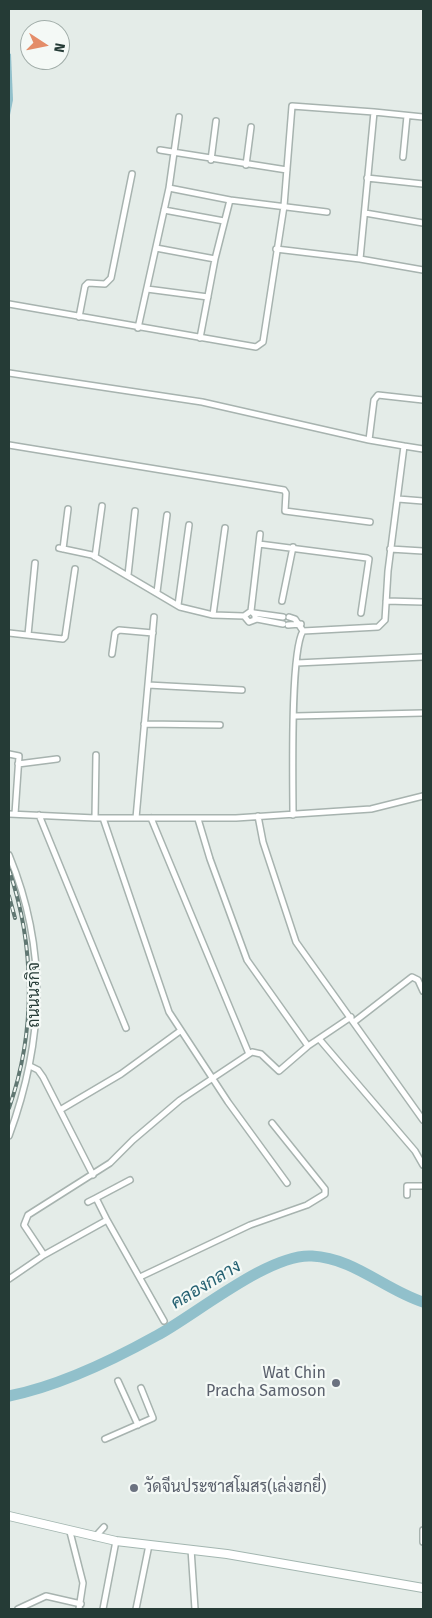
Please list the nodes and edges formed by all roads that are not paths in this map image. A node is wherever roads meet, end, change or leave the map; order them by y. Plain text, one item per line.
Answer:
1 (374, 112) junction
2 (179, 116) dead end
3 (407, 116) junction
4 (423, 117) edge
5 (216, 121) dead end
6 (251, 127) dead end
7 (160, 150) dead end
8 (176, 154) junction
9 (403, 157) dead end
10 (211, 160) junction
11 (246, 165) junction
12 (288, 170) junction
13 (132, 174) dead end
14 (366, 178) junction
15 (423, 184) edge
16 (169, 188) junction
17 (230, 200) junction
18 (284, 206) junction
19 (164, 210) junction
20 (327, 212) dead end
21 (365, 213) junction
22 (224, 221) junction
23 (423, 222) edge
24 (156, 248) junction
25 (276, 249) junction
26 (215, 258) junction
27 (360, 259) junction
28 (423, 270) edge
29 (147, 289) junction
30 (208, 297) junction
31 (9, 304) edge
32 (79, 317) junction
33 (138, 328) junction
34 (200, 338) junction
35 (9, 373) edge
36 (423, 400) edge
37 (369, 440) junction
38 (9, 446) edge
39 (404, 446) junction
40 (423, 449) edge
41 (398, 499) junction
42 (423, 501) edge
43 (102, 506) dead end
44 (68, 509) dead end
45 (134, 511) dead end
46 (167, 516) dead end
47 (370, 522) dead end
48 (189, 525) dead end
49 (225, 528) dead end
50 (260, 534) dead end
51 (259, 544) junction
52 (293, 548) junction
53 (390, 549) junction
54 (423, 551) edge
55 (95, 557) junction
56 (35, 564) dead end
57 (75, 569) dead end
58 (128, 575) junction
59 (157, 592) junction
60 (282, 601) dead end
61 (386, 601) junction
62 (423, 602) edge
63 (178, 605) junction
64 (361, 613) dead end
65 (213, 614) junction
66 (253, 615) junction
67 (244, 616) junction
68 (154, 617) dead end
69 (301, 624) junction
70 (303, 631) junction
71 (9, 633) edge
72 (153, 633) junction
73 (28, 635) junction
74 (112, 654) dead end
75 (423, 657) edge
76 (297, 663) junction
77 (148, 685) junction
78 (242, 690) dead end
79 (423, 713) edge
80 (295, 716) junction
81 (144, 724) junction
82 (220, 725) dead end
83 (9, 754) edge
84 (96, 756) dead end
85 (57, 759) dead end
86 (18, 764) junction
87 (423, 796) edge
88 (9, 814) edge
89 (15, 814) junction
90 (39, 815) junction
91 (293, 815) junction
92 (258, 816) junction
93 (95, 818) junction
94 (103, 818) junction
95 (136, 818) junction
96 (151, 818) junction
97 (198, 819) junction
98 (9, 855) edge
99 (423, 991) edge
100 (352, 1020) junction
101 (126, 1028) dead end
102 (180, 1031) junction
103 (320, 1040) junction
104 (308, 1046) junction
105 (249, 1054) junction
106 (30, 1066) junction
107 (214, 1078) junction
108 (60, 1110) junction
109 (423, 1120) edge
110 (272, 1123) dead end
111 (9, 1136) edge
112 (423, 1164) edge
113 (93, 1174) junction
114 (130, 1180) dead end
115 (287, 1183) dead end
116 (423, 1186) edge
117 (406, 1195) dead end
118 (96, 1198) junction
119 (88, 1202) dead end
120 (107, 1220) junction
121 (44, 1255) junction
122 (140, 1277) junction
123 (9, 1280) edge
124 (164, 1321) dead end
125 (118, 1381) dead end
126 (141, 1388) dead end
127 (138, 1425) junction
128 (105, 1439) dead end
129 (9, 1516) edge
130 (104, 1526) dead end
131 (423, 1530) edge
132 (70, 1532) junction
133 (95, 1537) junction
134 (116, 1541) junction
135 (423, 1542) edge
136 (149, 1545) junction
137 (191, 1548) junction
138 (423, 1588) edge
139 (80, 1606) edge
140 (18, 1609) edge
141 (103, 1609) edge
142 (136, 1609) edge
143 (195, 1609) edge

1 - 3 street
1 - 12 street
1 - 14 street
2 - 8 street
3 - 4 street
3 - 9 street
5 - 10 street
6 - 11 street
7 - 8 street
8 - 10 street
8 - 16 street
10 - 11 street
11 - 12 street
12 - 18 street
13 - 32 street
14 - 15 street
14 - 21 street
16 - 17 street
16 - 19 street
17 - 18 street
17 - 22 street
18 - 20 street
18 - 25 street
19 - 22 street
19 - 24 street
21 - 23 street
21 - 27 street
22 - 26 street
24 - 26 street
24 - 29 street
25 - 27 street
25 - 34 street
26 - 30 street
27 - 28 street
29 - 30 street
29 - 33 street
30 - 34 street
31 - 32 street
32 - 33 street
33 - 34 street
35 - 37 street
36 - 37 street
37 - 39 street
38 - 47 street
39 - 40 street
39 - 41 street
41 - 42 street
41 - 53 street
43 - 55 street
44 - 55 street
45 - 58 street
46 - 59 street
48 - 63 street
49 - 65 street
50 - 51 street
51 - 52 street
51 - 66 street
52 - 60 street
52 - 64 street
53 - 54 street
53 - 61 street
55 - 58 street
56 - 73 street
57 - 73 street
58 - 59 street
59 - 63 street
61 - 62 street
61 - 70 street
63 - 65 street
65 - 67 street
66 - 67 street
66 - 67 street
66 - 69 street
66 - 69 street
68 - 72 street
69 - 70 street
70 - 76 street
71 - 73 street
72 - 74 street
72 - 77 street
75 - 76 street
76 - 80 street
77 - 78 street
77 - 81 street
79 - 80 street
80 - 91 street
81 - 82 street
81 - 95 street
83 - 86 street
84 - 93 street
85 - 86 street
86 - 89 street
87 - 91 street
88 - 89 street
89 - 90 street
90 - 93 street
90 - 101 street
91 - 92 street
92 - 97 street
92 - 100 street
93 - 94 street
94 - 95 street
94 - 102 street
95 - 96 street
96 - 97 street
96 - 105 street
97 - 104 street
98 - 106 street, ถนนนรกิจ
99 - 100 street
100 - 103 street
100 - 109 street
102 - 107 street
102 - 108 street
103 - 104 street
103 - 112 street
104 - 105 street
105 - 107 street
106 - 108 street
106 - 111 street, ถนนนรกิจ
107 - 113 street
107 - 115 street
108 - 113 street
110 - 122 street
113 - 121 street
114 - 118 street
116 - 117 street
118 - 119 street
118 - 120 street
120 - 121 street
120 - 122 street
121 - 123 street
122 - 124 street
125 - 127 street
126 - 127 street
127 - 128 street
129 - 132 main road
130 - 133 street
131 - 135 street
132 - 133 main road
132 - 139 street
133 - 134 main road
134 - 136 main road
134 - 141 street
136 - 137 main road
136 - 142 street
137 - 138 main road
137 - 143 street
139 - 140 street

